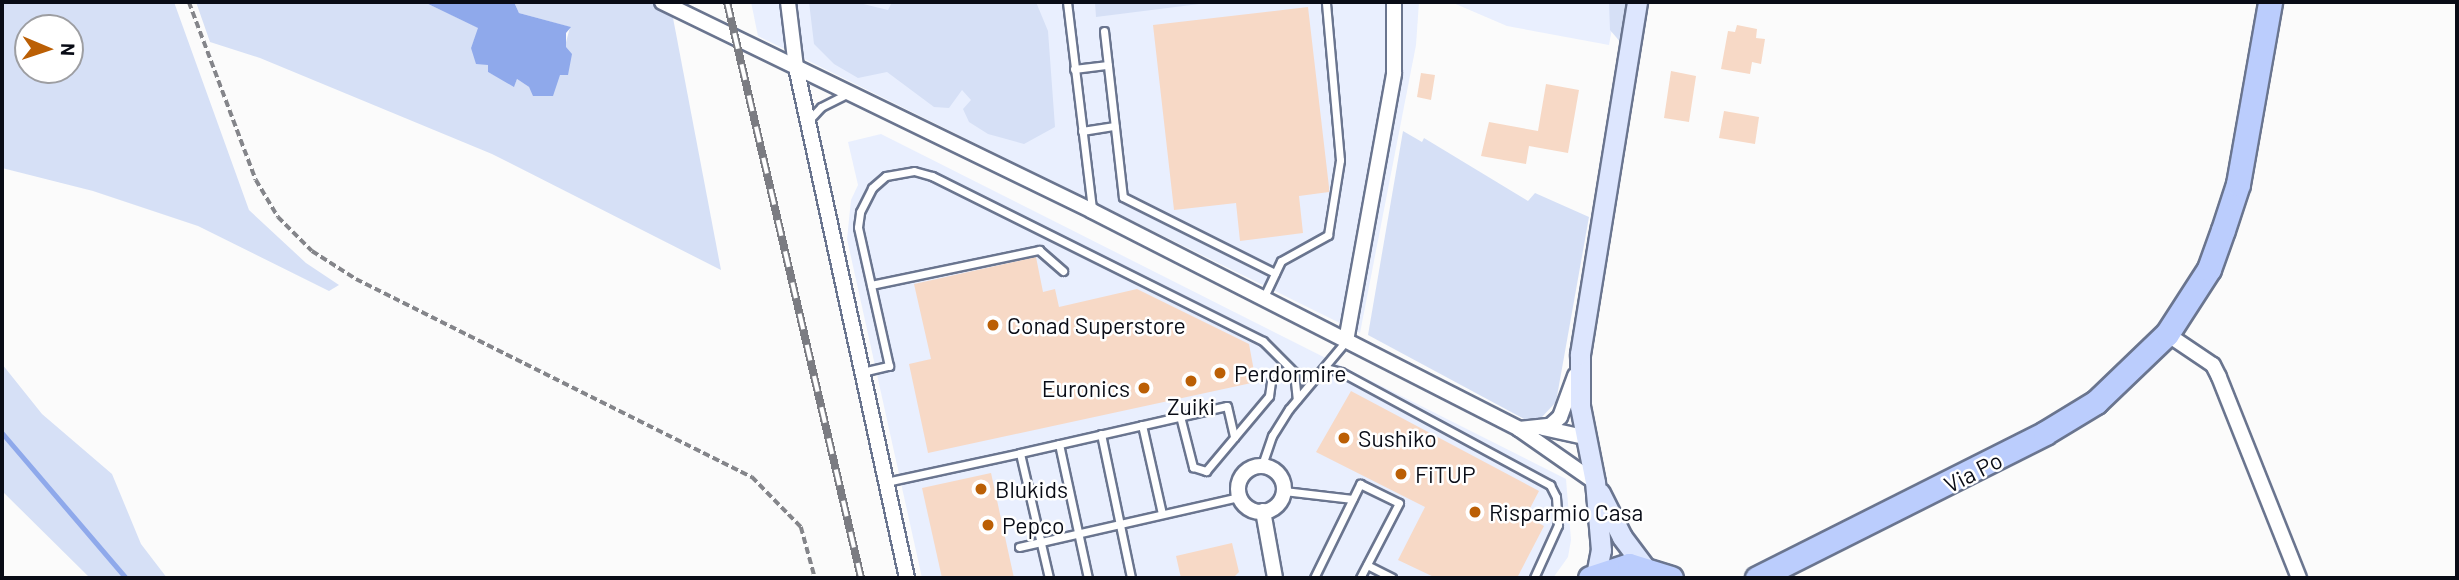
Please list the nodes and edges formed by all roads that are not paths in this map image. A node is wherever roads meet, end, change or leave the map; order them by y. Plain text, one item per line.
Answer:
1 (663, 2) edge
2 (788, 2) edge
3 (1067, 2) edge
4 (1326, 2) edge
5 (1394, 2) edge
6 (1637, 2) edge
7 (2270, 2) edge
8 (1104, 31) dead end
9 (1108, 65) junction
10 (796, 67) junction
11 (1074, 69) junction
12 (849, 93) junction
13 (807, 121) junction
14 (1115, 126) junction
15 (1082, 131) junction
16 (1092, 211) junction
17 (1063, 271) dead end
18 (1275, 273) junction
19 (871, 285) junction
20 (1264, 299) junction
21 (2167, 334) junction
22 (1346, 341) junction
23 (1580, 361) junction
24 (1325, 368) junction
25 (862, 372) junction
26 (1271, 382) dead end
27 (1297, 399) junction
28 (1180, 416) junction
29 (1142, 425) junction
30 (1543, 428) junction
31 (1518, 429) junction
32 (1101, 435) junction
33 (1234, 437) junction
34 (1584, 437) junction
35 (1059, 444) junction
36 (1553, 450) junction
37 (1020, 453) junction
38 (1262, 465) junction
39 (886, 482) junction
40 (1595, 482) junction
41 (1284, 491) junction
42 (1239, 497) junction
43 (1353, 499) junction
44 (1264, 512) junction
45 (1162, 514) junction
46 (1119, 524) junction
47 (1078, 533) junction
48 (1041, 542) junction
49 (1019, 547) dead end
50 (1367, 565) junction
51 (1645, 567) junction
52 (1593, 577) edge
53 (907, 578) edge
54 (1049, 578) edge
55 (1088, 578) edge
56 (1131, 578) edge
57 (1275, 578) edge
58 (1314, 578) edge
59 (1360, 578) edge
60 (1392, 578) edge
61 (1534, 578) edge
62 (1671, 578) edge
63 (1757, 578) edge
64 (2300, 578) edge

1 - 10 street
2 - 10 street
3 - 11 lane
4 - 18 lane
5 - 22 street
6 - 23 main road
7 - 21 main road, Via Po
8 - 9 lane
9 - 11 lane
9 - 14 lane
10 - 12 street
10 - 13 street
11 - 15 lane
12 - 13 lane
12 - 16 street
13 - 25 street
14 - 15 lane
14 - 18 lane
15 - 16 lane
16 - 20 street
17 - 19 lane
18 - 20 lane
19 - 25 lane
19 - 27 lane
20 - 22 street
21 - 63 main road, Via Po
21 - 64 street
22 - 24 lane
22 - 31 street
23 - 30 street
23 - 34 main road
24 - 27 lane
24 - 61 lane
25 - 39 street
26 - 33 lane
27 - 38 lane
28 - 29 lane
28 - 33 lane
28 - 33 lane
29 - 32 lane
29 - 45 lane
30 - 31 street
30 - 34 street
31 - 36 street
32 - 35 lane
32 - 46 lane
34 - 36 street
34 - 40 main road
35 - 37 lane
35 - 47 lane
36 - 40 street
37 - 39 lane
37 - 48 lane
38 - 41 street
38 - 42 street
39 - 53 street
40 - 51 main road
40 - 52 main road
41 - 43 lane
41 - 44 street
42 - 44 street
42 - 45 lane
43 - 50 lane
43 - 58 lane
44 - 57 street
45 - 46 lane
46 - 47 lane
46 - 56 lane
47 - 48 lane
47 - 55 lane
48 - 49 lane
48 - 54 lane
50 - 59 lane
50 - 60 lane
51 - 52 main road
51 - 62 main road

